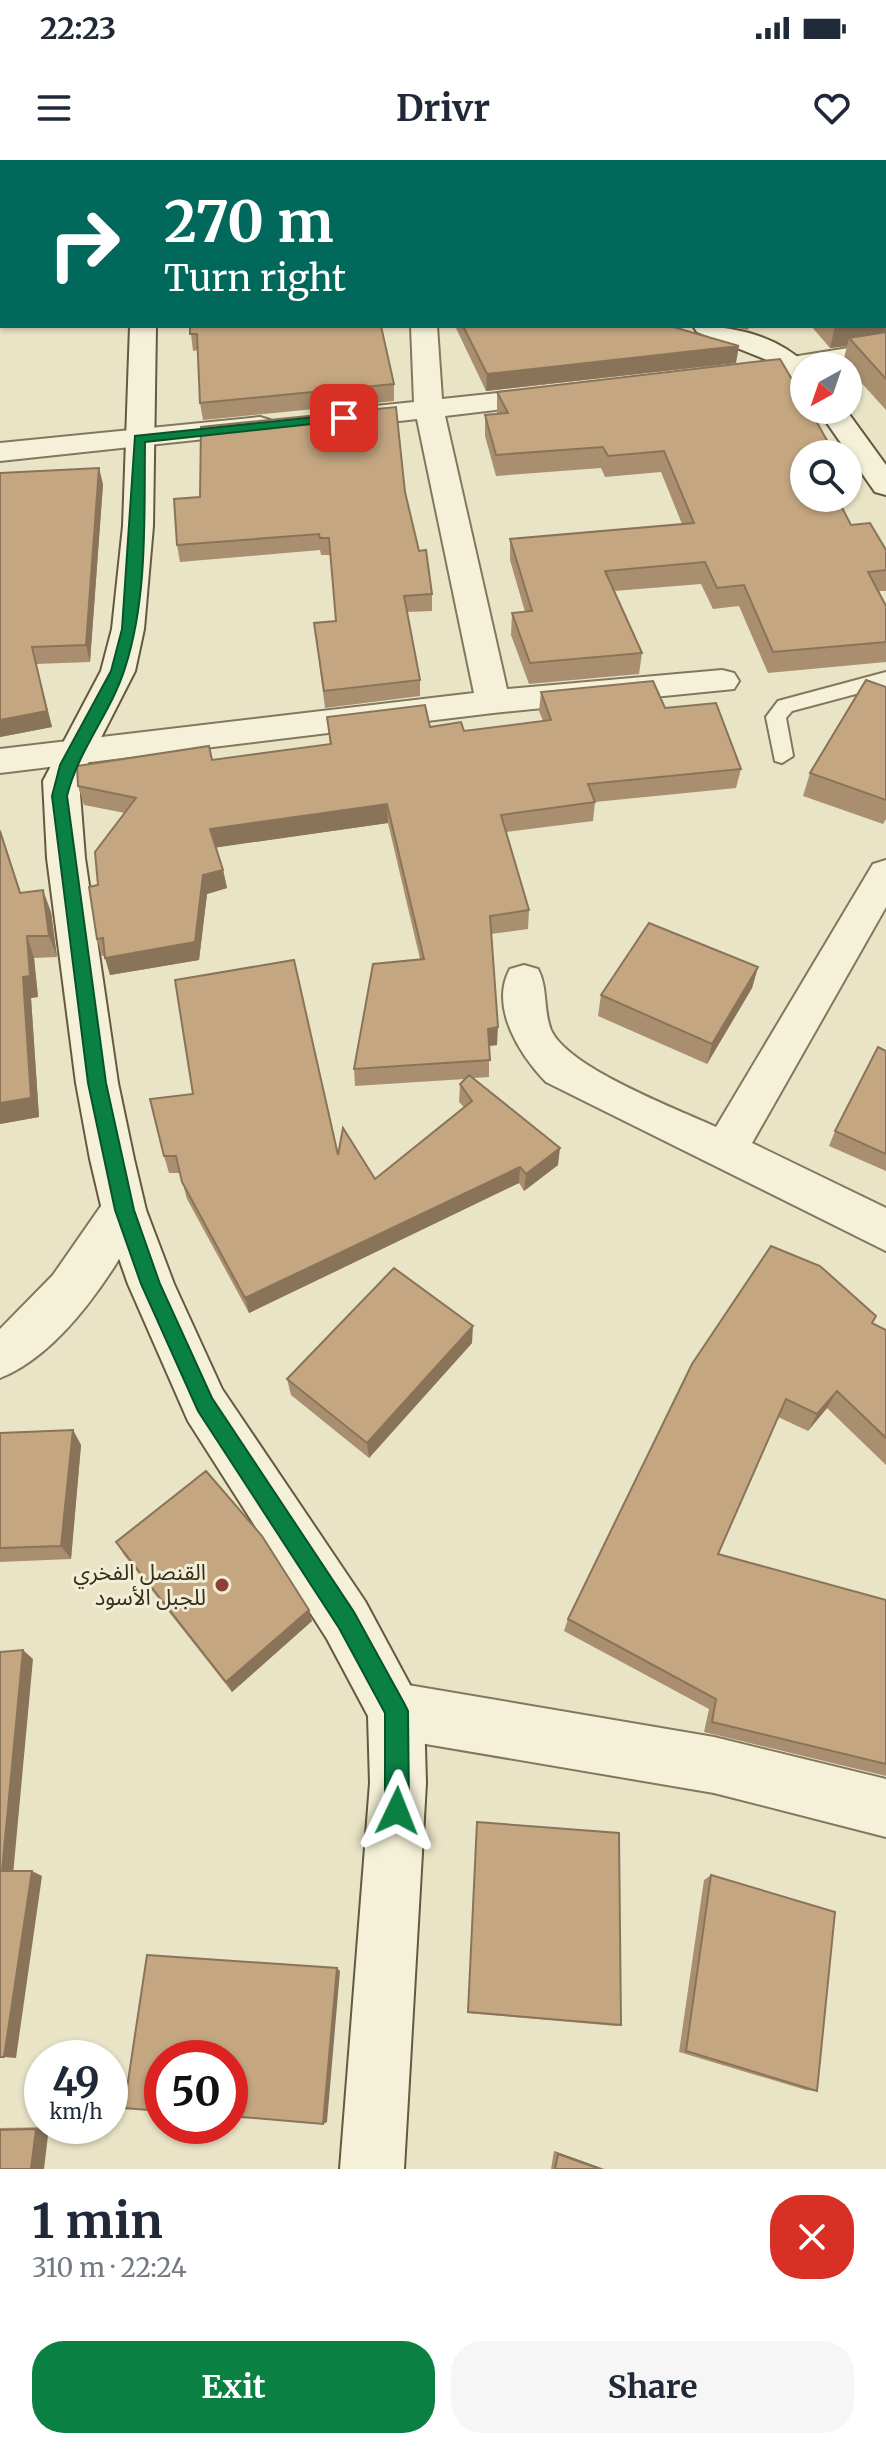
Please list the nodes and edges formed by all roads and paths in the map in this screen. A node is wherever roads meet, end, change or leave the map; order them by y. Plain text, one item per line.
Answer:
1 (143, 328) edge
2 (424, 328) edge
3 (712, 328) edge
4 (886, 347) edge
5 (862, 353) edge
6 (790, 364) edge
7 (790, 369) edge
8 (749, 372) edge
9 (581, 392) edge
10 (429, 409) junction
11 (842, 424) edge
12 (139, 439) junction
13 (0, 452) edge
14 (886, 486) edge
15 (886, 679) edge
16 (722, 681) dead end
17 (493, 702) junction
18 (76, 750) junction
19 (782, 756) dead end
20 (0, 761) edge
21 (886, 874) edge
22 (524, 980) dead end
23 (725, 1151) junction
24 (124, 1210) junction
25 (886, 1231) edge
26 (0, 1356) edge
27 (396, 1711) junction
28 (886, 1808) edge
29 (372, 2169) edge

1 - 12 street
2 - 10 street
3 - 6 street
4 - 5 lane
7 - 8 street
9 - 10 street
10 - 12 street
10 - 17 street
11 - 14 street
12 - 13 street
12 - 18 street
15 - 19 lane
16 - 17 street
17 - 18 street
18 - 20 street
18 - 24 street
21 - 23 street
22 - 23 street
23 - 25 street
24 - 26 street
24 - 27 street
27 - 28 street
27 - 29 street

